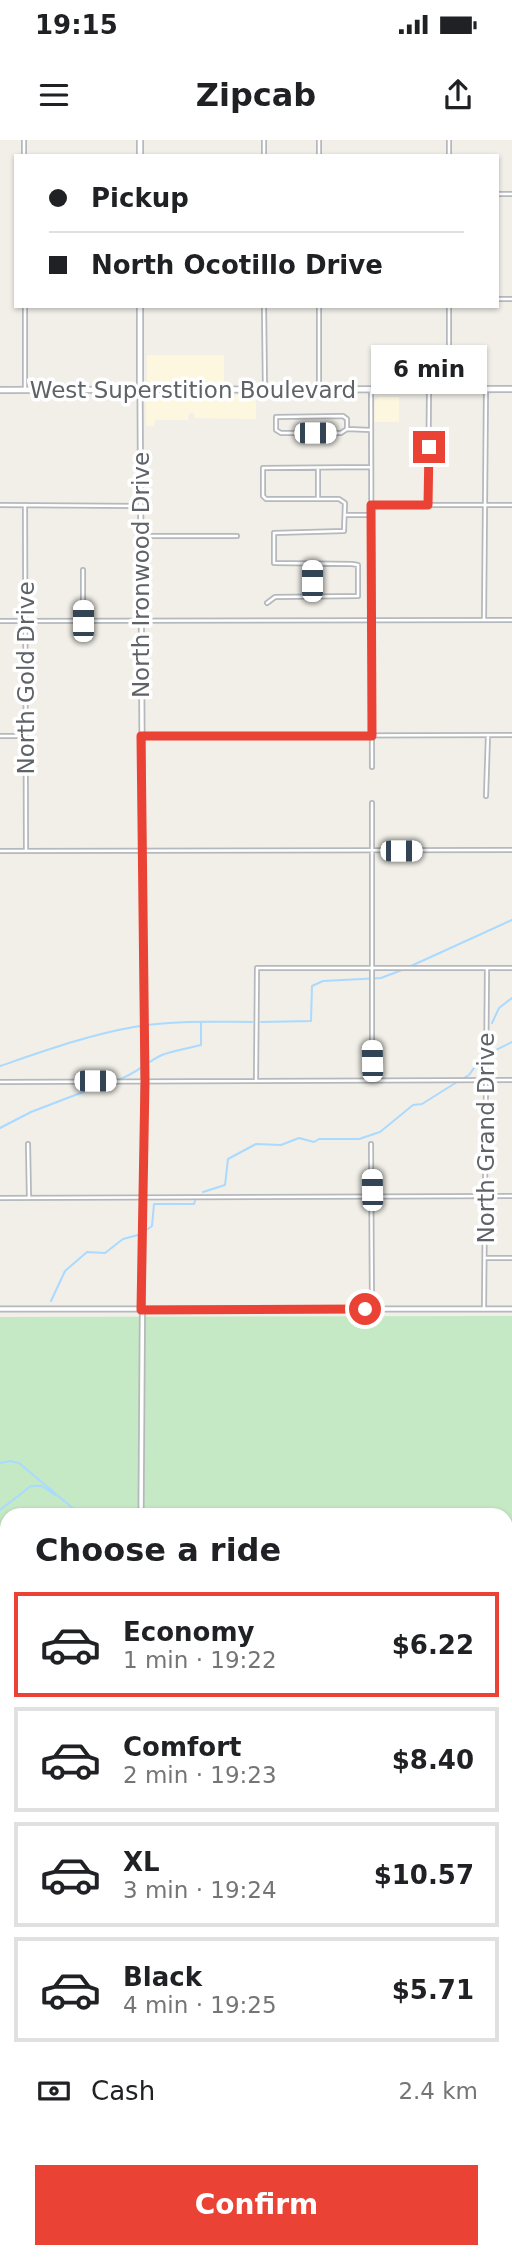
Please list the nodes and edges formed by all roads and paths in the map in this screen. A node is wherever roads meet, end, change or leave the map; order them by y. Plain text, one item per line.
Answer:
1 (25, 308) edge
2 (140, 308) edge
3 (264, 308) edge
4 (319, 308) edge
5 (449, 308) edge
6 (512, 389) edge
7 (0, 390) edge
8 (25, 390) junction
9 (140, 390) junction
10 (265, 390) junction
11 (319, 390) junction
12 (371, 390) junction
13 (429, 390) junction
14 (449, 390) junction
15 (486, 390) junction
16 (347, 429) junction
17 (371, 430) junction
18 (318, 467) junction
19 (371, 467) junction
20 (318, 499) junction
21 (0, 505) edge
22 (25, 505) junction
23 (371, 505) junction
24 (428, 505) junction
25 (512, 505) edge
26 (141, 506) junction
27 (486, 506) junction
28 (345, 515) junction
29 (371, 515) junction
30 (141, 536) junction
31 (237, 536) dead end
32 (312, 564) junction
33 (83, 570) dead end
34 (312, 597) junction
35 (267, 603) dead end
36 (372, 620) junction
37 (484, 620) junction
38 (512, 620) edge
39 (0, 621) edge
40 (26, 621) junction
41 (83, 621) junction
42 (141, 621) junction
43 (488, 735) junction
44 (512, 735) edge
45 (0, 736) edge
46 (26, 736) junction
47 (141, 736) junction
48 (372, 736) junction
49 (372, 767) dead end
50 (486, 796) dead end
51 (372, 803) dead end
52 (512, 850) edge
53 (0, 851) edge
54 (26, 851) junction
55 (141, 851) junction
56 (373, 851) junction
57 (371, 968) junction
58 (487, 968) junction
59 (512, 968) edge
60 (486, 1080) junction
61 (512, 1080) edge
62 (145, 1081) junction
63 (256, 1081) junction
64 (372, 1081) junction
65 (0, 1082) edge
66 (28, 1144) dead end
67 (371, 1144) dead end
68 (372, 1195) junction
69 (487, 1196) junction
70 (512, 1196) edge
71 (144, 1197) junction
72 (0, 1198) edge
73 (29, 1198) junction
74 (485, 1258) junction
75 (512, 1258) edge
76 (0, 1309) edge
77 (372, 1309) junction
78 (484, 1309) junction
79 (512, 1309) edge
80 (141, 1310) junction
81 (141, 1508) edge

1 - 8 street
2 - 9 main road, North Ironwood Drive
3 - 10 street
4 - 11 street
5 - 14 street
6 - 15 main road, West Superstition Boulevard
7 - 8 main road, West Superstition Boulevard
8 - 9 main road, West Superstition Boulevard
9 - 10 main road, West Superstition Boulevard
9 - 26 street, North Ironwood Drive
10 - 11 main road, West Superstition Boulevard
11 - 12 main road, West Superstition Boulevard
12 - 13 main road, West Superstition Boulevard
12 - 17 street
13 - 14 main road, West Superstition Boulevard
13 - 24 street
14 - 15 main road, West Superstition Boulevard
15 - 27 street
16 - 16 street
16 - 17 street
17 - 19 street
18 - 19 street
18 - 20 street
18 - 20 street
19 - 23 street
20 - 28 street
21 - 22 street
22 - 26 street
22 - 40 street, North Gold Drive
23 - 24 street
23 - 29 street
24 - 27 street
25 - 27 street
26 - 30 street, North Ironwood Drive
27 - 37 street
28 - 29 street
28 - 32 street
29 - 36 street
30 - 31 street
30 - 42 street, North Ironwood Drive
32 - 34 street
32 - 34 street
33 - 41 street
34 - 35 street
36 - 37 street
36 - 42 street
36 - 48 street
37 - 38 street
39 - 40 street
40 - 41 street
40 - 46 street, North Gold Drive
41 - 42 street
42 - 47 street, North Ironwood Drive
43 - 44 street
43 - 48 street
43 - 50 street
45 - 46 street
46 - 54 street, North Gold Drive
47 - 48 street
47 - 55 street, North Ironwood Drive
48 - 49 street
51 - 56 street
52 - 56 street
53 - 54 street
54 - 55 street
55 - 56 street
55 - 62 street, North Ironwood Drive
56 - 57 street
57 - 58 street
57 - 63 street
57 - 64 street
58 - 59 street
58 - 60 street, North Grand Drive
60 - 61 street
60 - 64 street
60 - 69 street, North Grand Drive
62 - 63 street
62 - 65 street
62 - 71 street, North Ironwood Drive
63 - 64 street
66 - 73 street
67 - 68 street
68 - 69 street
68 - 71 street
68 - 77 street
69 - 70 street
69 - 74 street, North Grand Drive
71 - 73 street
71 - 80 street, North Ironwood Drive
72 - 73 street
74 - 75 street
74 - 78 street, North Grand Drive
76 - 80 street
77 - 78 street
77 - 80 street
78 - 79 street
80 - 81 street, North Ironwood Drive

